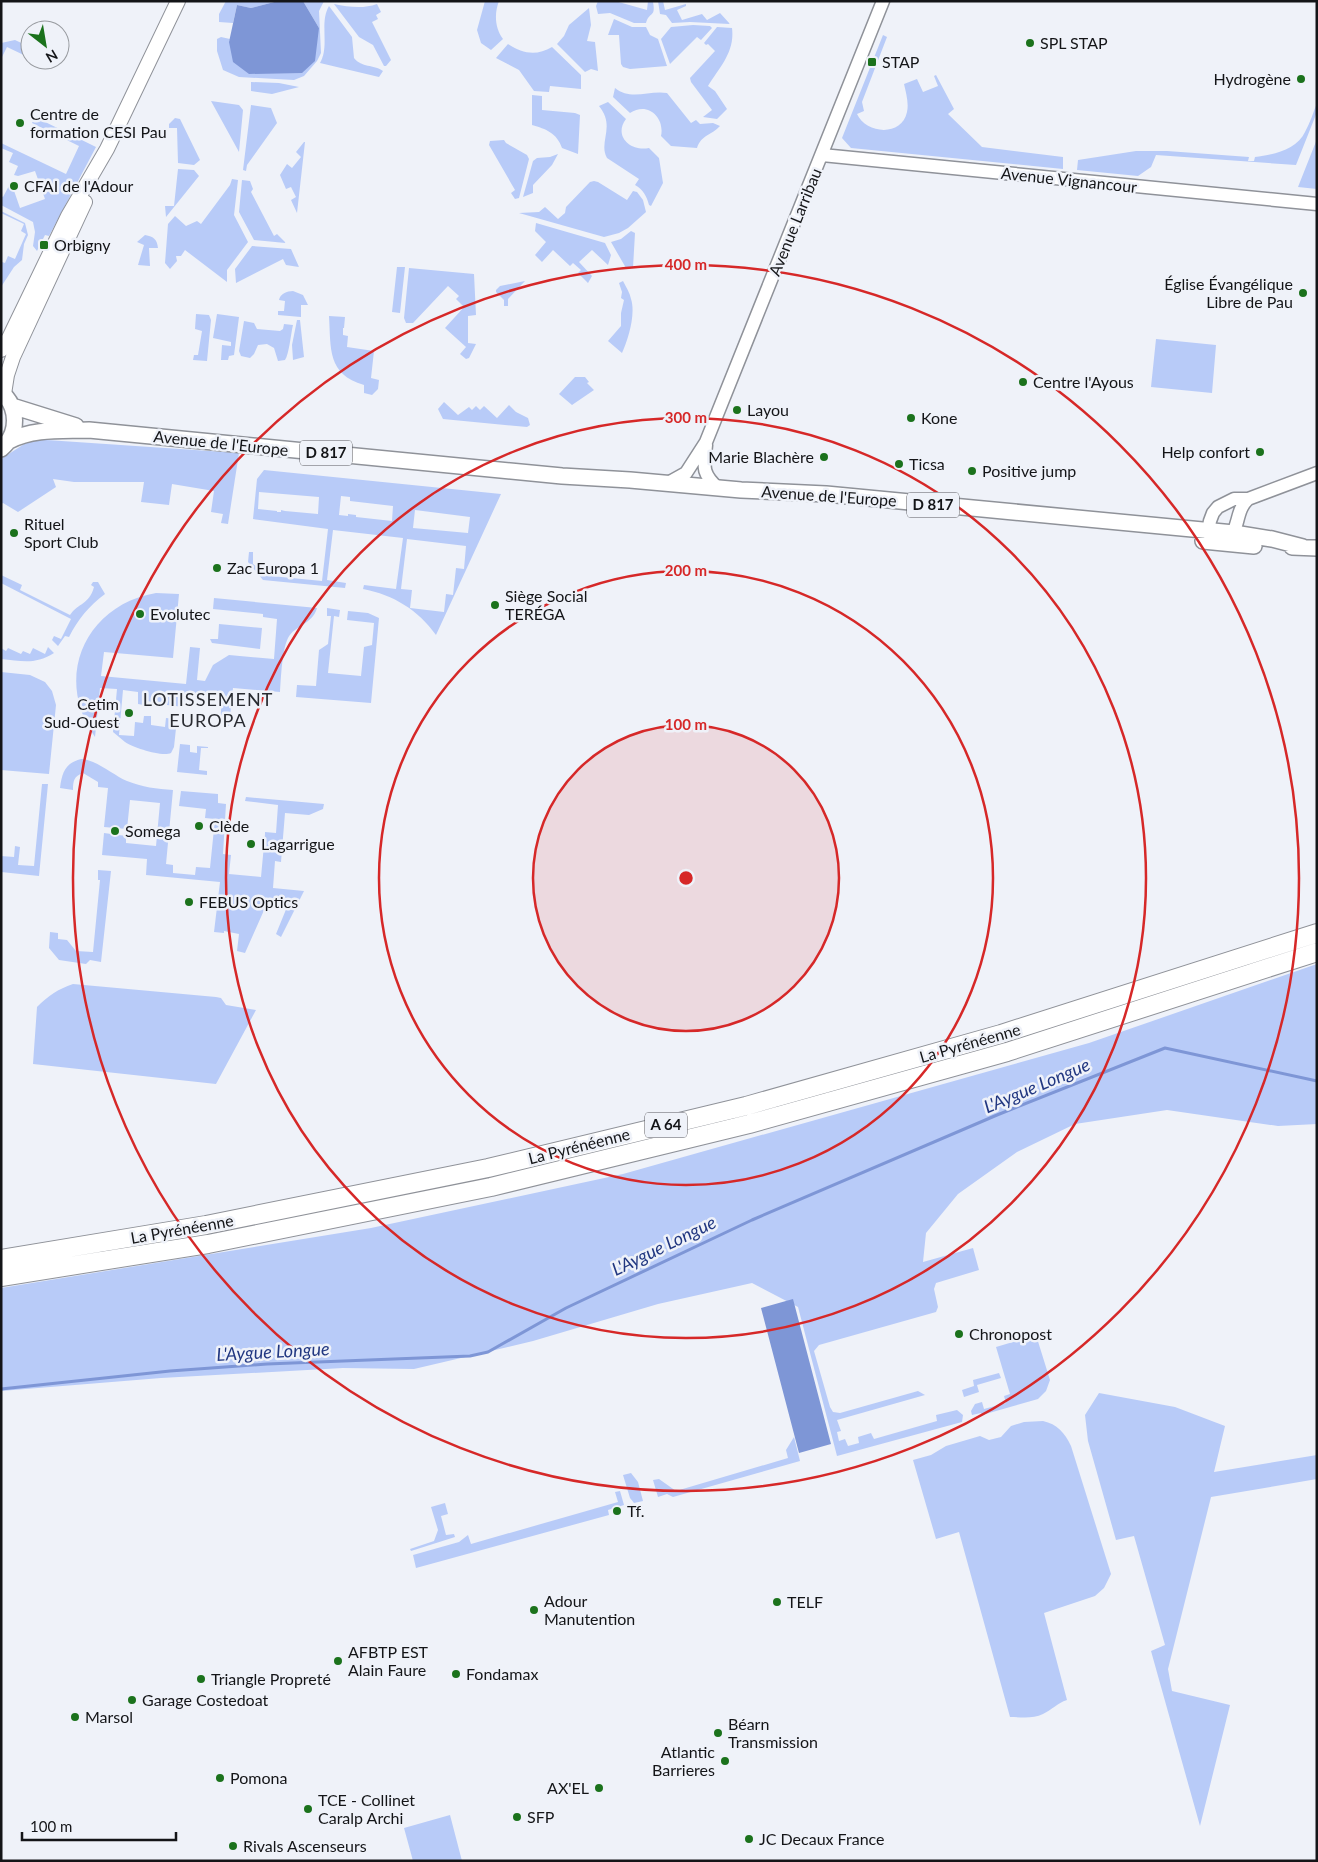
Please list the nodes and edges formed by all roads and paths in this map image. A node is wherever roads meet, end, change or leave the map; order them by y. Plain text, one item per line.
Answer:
1 (178, 1) edge
2 (883, 1) edge
3 (107, 149) junction
4 (822, 155) junction
5 (1317, 204) edge
6 (1, 350) edge
7 (6, 397) edge
8 (89, 430) junction
9 (706, 442) junction
10 (5, 445) edge
11 (1317, 473) edge
12 (562, 476) junction
13 (668, 483) junction
14 (718, 488) junction
15 (1248, 499) junction
16 (1220, 537) junction
17 (1310, 548) edge
18 (1317, 933) edge
19 (1317, 952) edge
20 (1, 1259) edge
21 (1, 1277) edge

1 - 3 main road
2 - 4 street, Avenue Larribau
3 - 6 main road
3 - 7 main road
4 - 5 street, Avenue Vignancour
4 - 9 street, Avenue Larribau
7 - 8 main road, Avenue de l'Europe / D 817
7 - 10 main road
8 - 10 main road, Avenue de l'Europe / D 817
8 - 12 main road, Avenue de l'Europe / D 817
9 - 13 street, Avenue Larribau
9 - 14 street, Avenue Larribau
11 - 15 street
12 - 13 main road, Avenue de l'Europe / D 817
12 - 16 main road, Avenue de l'Europe / D 817
13 - 14 main road, Avenue de l'Europe / D 817
14 - 16 main road, Avenue de l'Europe / D 817
15 - 16 street
15 - 16 street
16 - 17 main road, Avenue de l'Europe / D 817
18 - 20 highway, La Pyrénéenne / A 64
19 - 21 highway, La Pyrénéenne / A 64

